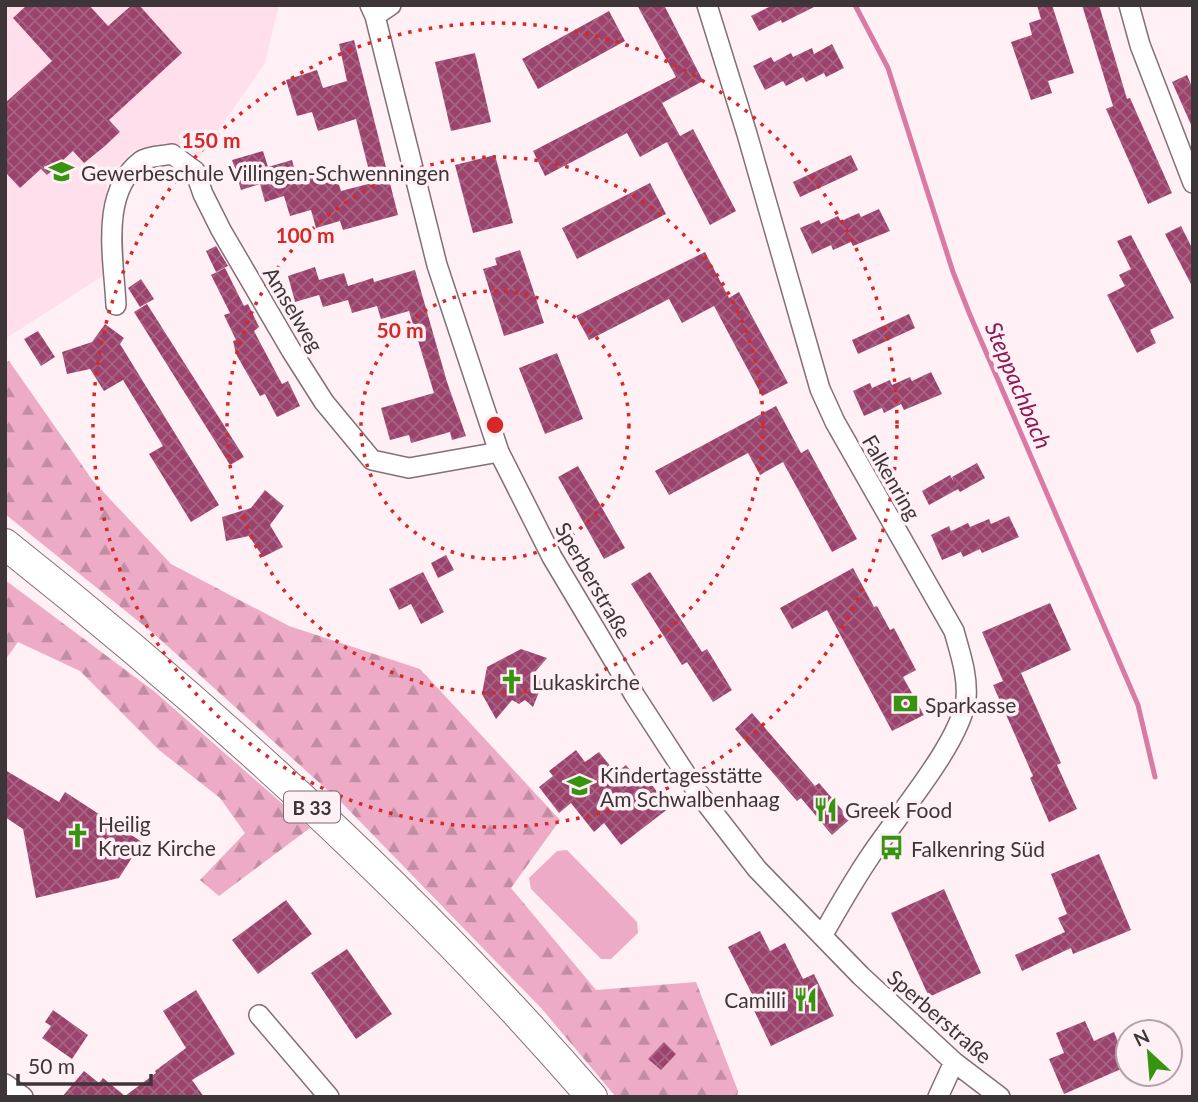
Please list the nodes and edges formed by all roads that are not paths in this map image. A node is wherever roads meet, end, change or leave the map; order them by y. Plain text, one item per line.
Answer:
1 (707, 5) edge
2 (1129, 5) edge
3 (379, 9) edge
4 (1193, 183) edge
5 (116, 305) dead end
6 (499, 452) junction
7 (5, 544) edge
8 (822, 936) junction
9 (260, 1015) dead end
10 (954, 1062) junction
11 (5, 1084) edge
12 (23, 1097) edge
13 (329, 1097) edge
14 (592, 1097) edge
15 (938, 1097) edge
16 (1000, 1097) edge

1 - 8 street, Falkenring
2 - 4 street
3 - 6 street, Sperberstraße
5 - 6 street, Amselweg
6 - 8 street, Sperberstraße
7 - 14 main road, B 33
8 - 10 street, Sperberstraße
9 - 13 street
10 - 15 street
10 - 16 street, Sperberstraße
11 - 12 street

